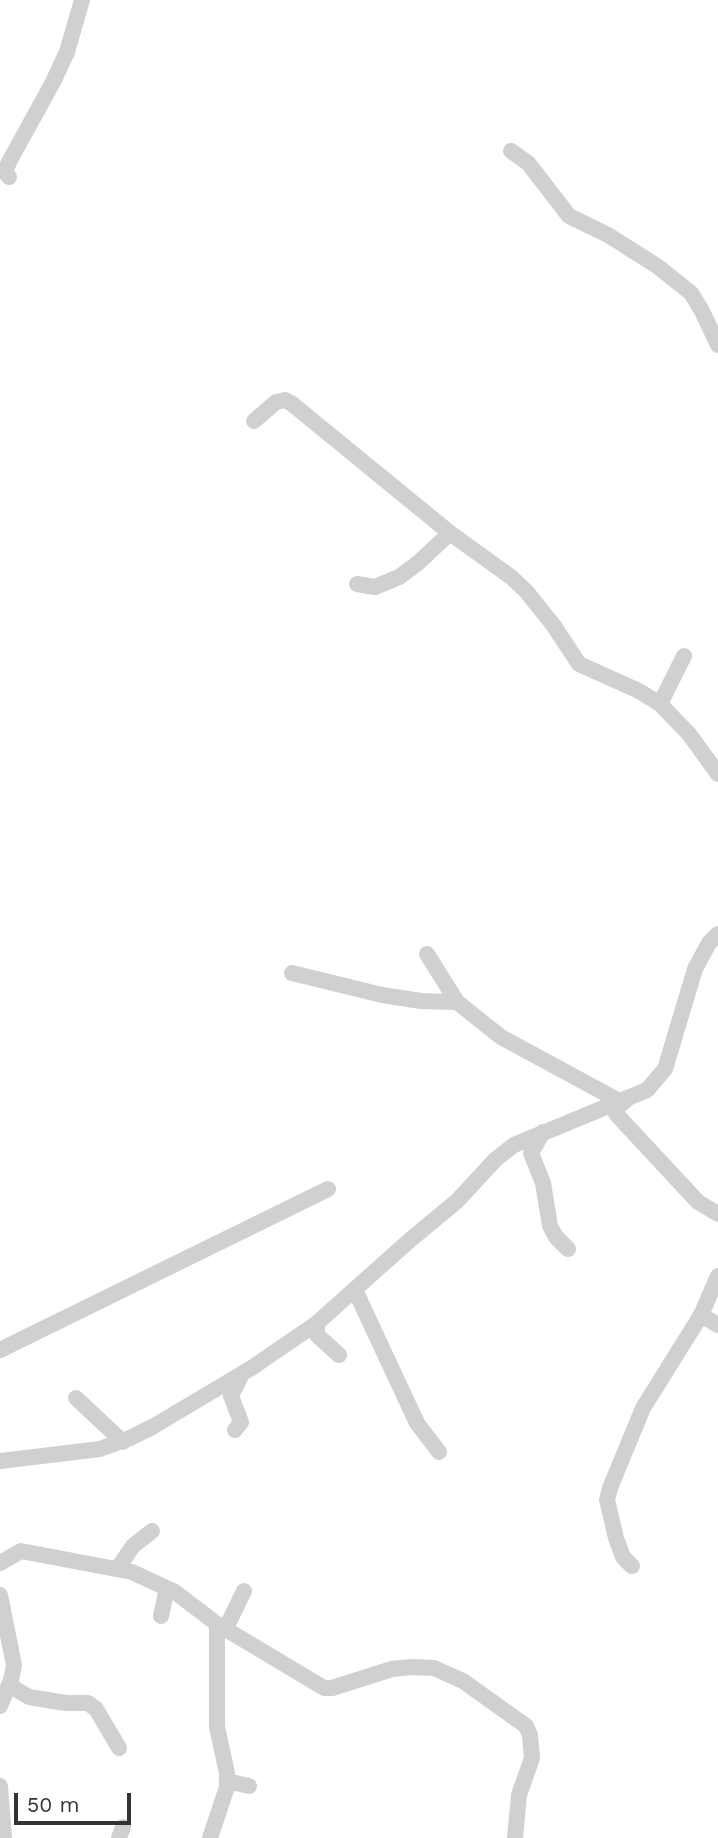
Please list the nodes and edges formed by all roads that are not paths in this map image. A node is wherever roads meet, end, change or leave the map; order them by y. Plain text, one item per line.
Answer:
1 (82, 0) edge
2 (511, 151) dead end
3 (9, 177) dead end
4 (718, 345) edge
5 (254, 421) dead end
6 (450, 533) junction
7 (357, 584) dead end
8 (684, 656) dead end
9 (660, 704) junction
10 (718, 774) edge
11 (718, 934) edge
12 (427, 954) dead end
13 (292, 973) dead end
14 (457, 1002) junction
15 (624, 1100) junction
16 (543, 1132) junction
17 (328, 1189) dead end
18 (718, 1214) edge
19 (568, 1250) dead end
20 (718, 1276) edge
21 (355, 1290) junction
22 (701, 1315) junction
23 (317, 1323) junction
24 (718, 1325) edge
25 (0, 1350) edge
26 (339, 1355) dead end
27 (242, 1374) junction
28 (76, 1398) dead end
29 (235, 1430) dead end
30 (123, 1442) junction
31 (439, 1452) dead end
32 (0, 1461) edge
33 (152, 1531) dead end
34 (0, 1563) edge
35 (632, 1566) dead end
36 (117, 1569) junction
37 (167, 1588) junction
38 (244, 1591) dead end
39 (0, 1595) edge
40 (161, 1616) dead end
41 (221, 1627) junction
42 (9, 1685) junction
43 (0, 1706) edge
44 (118, 1748) dead end
45 (227, 1782) junction
46 (0, 1786) edge
47 (249, 1786) dead end
48 (4, 1838) edge
49 (210, 1838) edge
50 (515, 1838) edge

1 - 3 street
2 - 4 street
5 - 6 street
6 - 7 street
6 - 9 street
8 - 9 street
9 - 10 street
11 - 15 street
12 - 14 street
13 - 14 street
14 - 15 street
15 - 16 street
15 - 18 street
16 - 19 street
16 - 21 street
17 - 25 street
20 - 22 street
21 - 23 street
21 - 31 street
22 - 24 street
22 - 35 street
23 - 26 street
23 - 27 street
27 - 29 street
27 - 30 street
28 - 30 street
30 - 32 street
33 - 36 street
34 - 36 street
36 - 37 street
37 - 40 street
37 - 41 street
38 - 41 street
39 - 42 street
41 - 45 street
41 - 50 street
42 - 43 street
42 - 44 street
45 - 47 street
45 - 49 street
46 - 48 street

